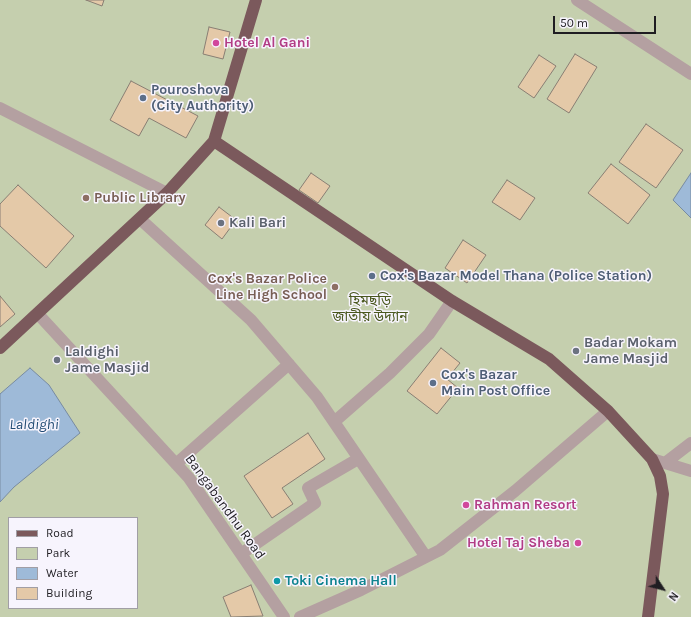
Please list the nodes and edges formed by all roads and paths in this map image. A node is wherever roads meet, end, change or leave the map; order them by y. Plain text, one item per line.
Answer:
1 (256, 0) edge
2 (577, 0) edge
3 (691, 74) edge
4 (0, 108) edge
5 (214, 141) junction
6 (167, 194) junction
7 (140, 219) junction
8 (452, 301) junction
9 (38, 314) junction
10 (0, 348) edge
11 (289, 364) junction
12 (608, 411) junction
13 (334, 422) junction
14 (691, 442) edge
15 (358, 458) junction
16 (652, 459) junction
17 (665, 463) junction
18 (176, 464) junction
19 (691, 471) edge
20 (241, 554) junction
21 (426, 557) junction
22 (284, 617) edge
23 (300, 617) edge
24 (648, 617) edge

1 - 5 main road
2 - 3 street
4 - 6 street
5 - 6 main road
5 - 8 main road
6 - 7 main road
7 - 9 main road
7 - 11 street
8 - 12 main road
8 - 13 street
9 - 10 main road
9 - 18 street, Bangabandhu Road
11 - 13 street
11 - 18 street
12 - 16 main road
12 - 21 street
13 - 15 street
14 - 17 street
15 - 20 street
15 - 21 street
16 - 17 street
16 - 24 main road
17 - 19 street
18 - 20 street, Bangabandhu Road
20 - 22 street, Bangabandhu Road
21 - 23 street

